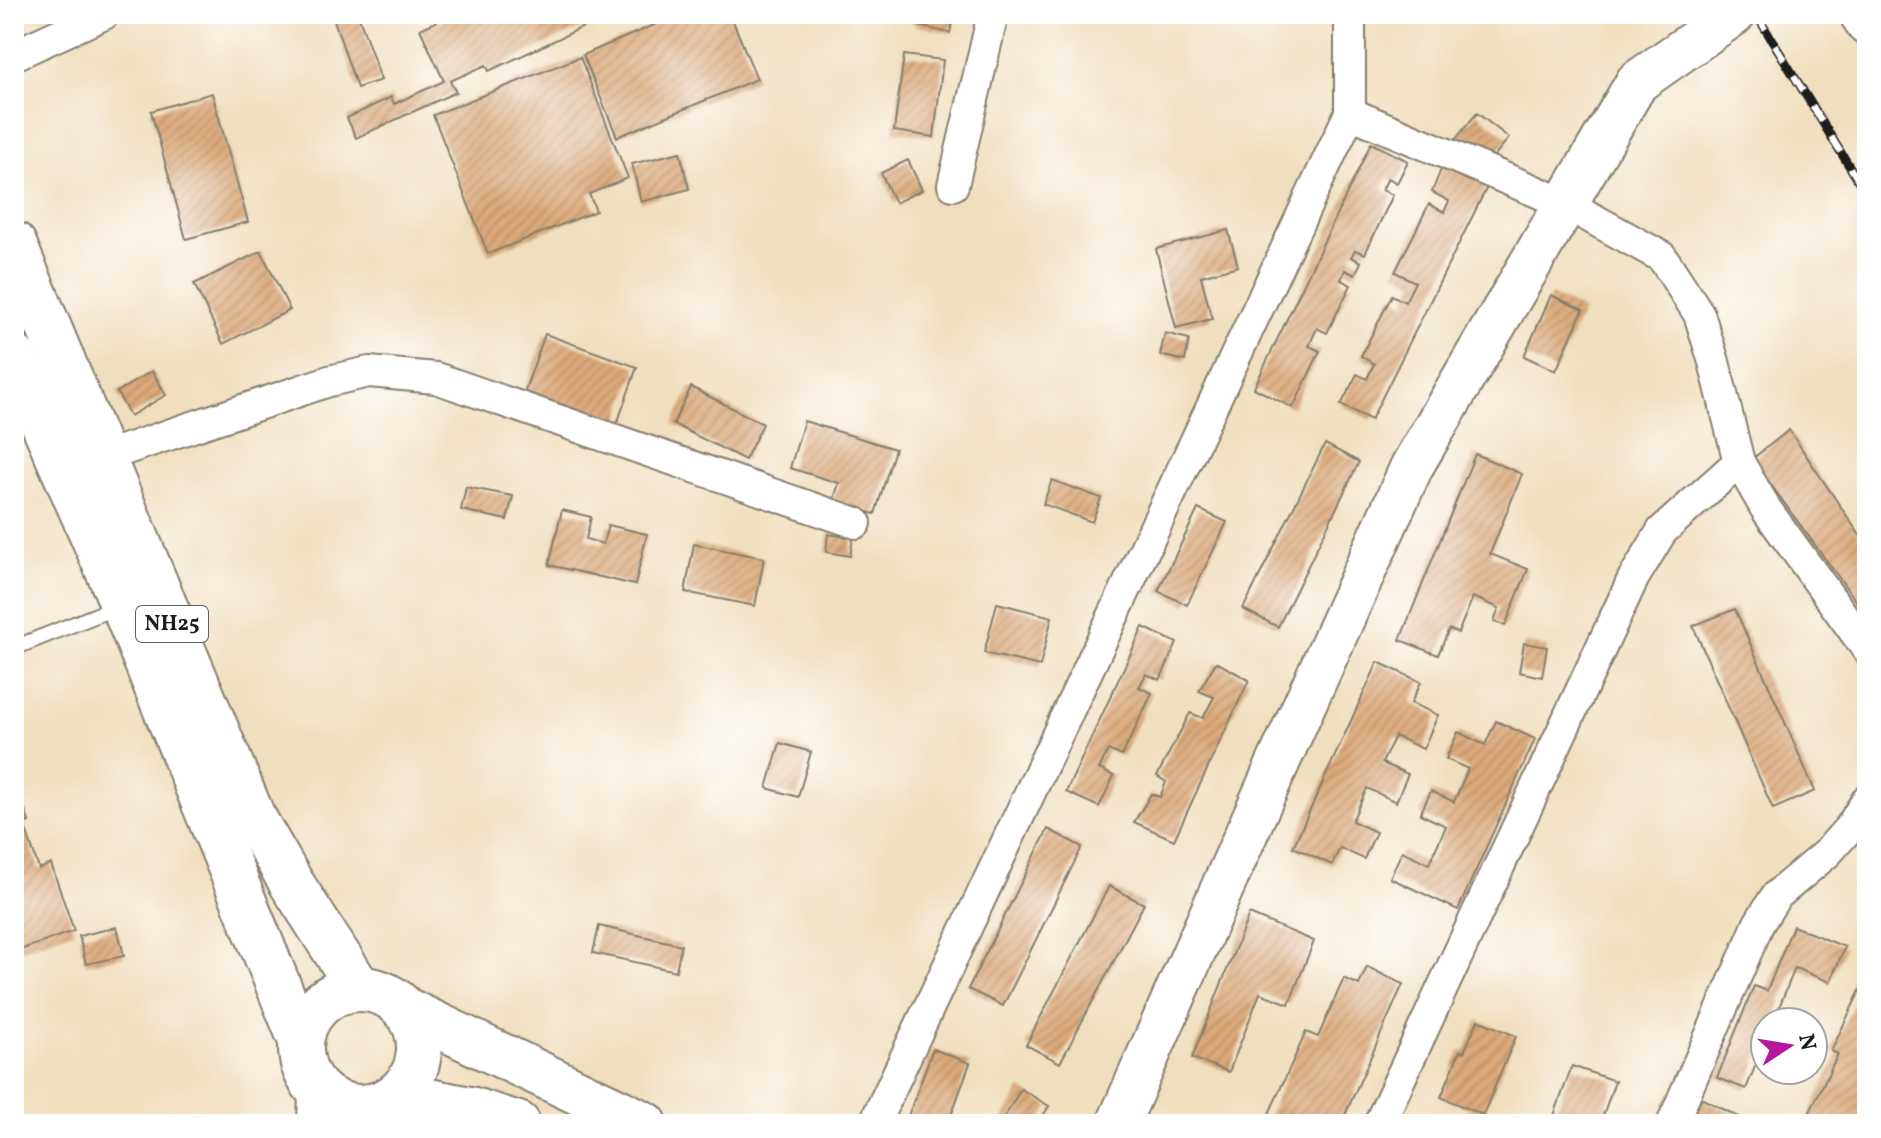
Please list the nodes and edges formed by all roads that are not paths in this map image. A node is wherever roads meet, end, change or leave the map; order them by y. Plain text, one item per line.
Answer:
1 (104, 14) edge
2 (993, 14) edge
3 (1350, 14) edge
4 (1734, 14) edge
5 (1861, 14) edge
6 (1867, 24) edge
7 (14, 55) edge
8 (1350, 113) junction
9 (953, 185) dead end
10 (1566, 204) junction
11 (14, 244) edge
12 (14, 357) edge
13 (103, 457) junction
14 (1739, 462) junction
15 (856, 523) dead end
16 (123, 605) junction
17 (14, 648) edge
18 (1867, 649) edge
19 (1867, 800) edge
20 (359, 988) junction
21 (406, 1010) junction
22 (301, 1041) junction
23 (320, 1108) edge
24 (381, 1109) edge
25 (518, 1124) edge
26 (645, 1124) edge
27 (874, 1124) edge
28 (1118, 1124) edge
29 (1379, 1124) edge
30 (1672, 1124) edge

1 - 7 street
2 - 9 street
3 - 8 street
4 - 10 street
5 - 6 street
8 - 10 street
8 - 27 street
10 - 14 street
10 - 28 street
11 - 13 main road, NH25
12 - 16 main road, NH25
13 - 15 street
13 - 20 main road, NH25
14 - 18 street
14 - 29 street
16 - 17 lane
16 - 22 main road, NH25
19 - 30 street
20 - 21 main road
20 - 22 main road
21 - 24 main road
21 - 26 main road
22 - 23 main road, NH25
23 - 24 main road, NH25
24 - 25 main road, NH25

